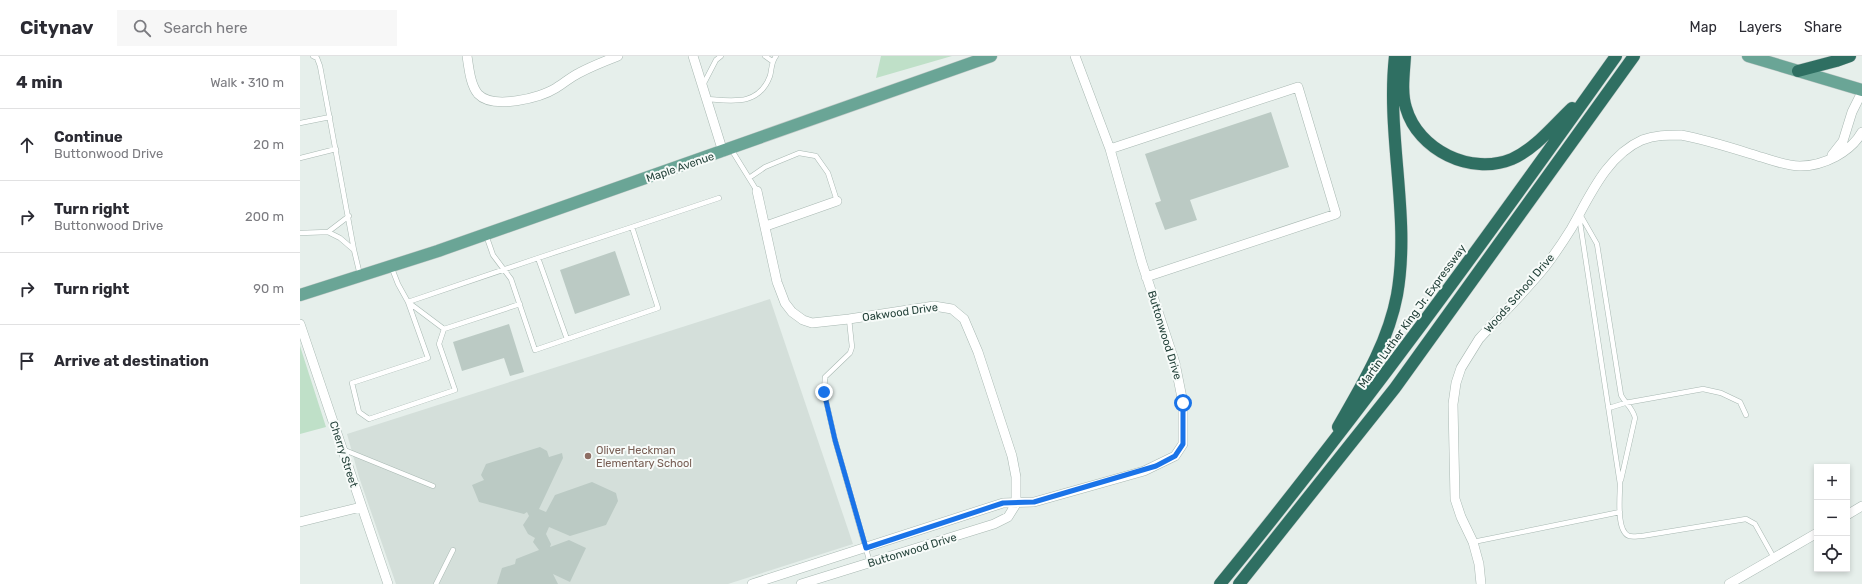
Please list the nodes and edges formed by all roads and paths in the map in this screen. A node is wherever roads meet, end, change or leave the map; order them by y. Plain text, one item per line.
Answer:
1 (313, 56) edge
2 (467, 56) edge
3 (618, 56) edge
4 (693, 56) edge
5 (721, 56) edge
6 (765, 56) edge
7 (776, 56) edge
8 (992, 56) edge
9 (1075, 56) edge
10 (1395, 56) edge
11 (1405, 56) edge
12 (1616, 56) edge
13 (1634, 56) edge
14 (1748, 56) edge
15 (1850, 56) edge
16 (772, 61) junction
17 (1798, 71) junction
18 (702, 87) junction
19 (1594, 88) junction
20 (1862, 91) edge
21 (707, 100) junction
22 (330, 117) junction
23 (300, 124) edge
24 (1862, 132) edge
25 (336, 149) junction
26 (1110, 149) junction
27 (727, 150) junction
28 (300, 158) edge
29 (1827, 161) junction
30 (749, 178) junction
31 (757, 191) joint
32 (719, 198) dead end
33 (837, 201) joint
34 (1579, 214) junction
35 (349, 216) junction
36 (766, 226) junction
37 (632, 227) junction
38 (328, 232) junction
39 (300, 233) edge
40 (486, 234) junction
41 (354, 250) junction
42 (538, 258) junction
43 (391, 266) junction
44 (504, 270) junction
45 (364, 274) junction
46 (1146, 277) junction
47 (300, 294) edge
48 (408, 302) junction
49 (520, 304) junction
50 (849, 319) junction
51 (300, 324) edge
52 (444, 329) junction
53 (567, 339) junction
54 (1625, 403) junction
55 (1609, 408) junction
56 (1746, 415) dead end
57 (342, 449) junction
58 (1316, 466) junction
59 (1620, 484) junction
60 (433, 486) dead end
61 (1016, 504) junction
62 (361, 506) junction
63 (1862, 506) edge
64 (1620, 512) junction
65 (1850, 513) edge
66 (300, 522) edge
67 (1814, 535) edge
68 (1473, 542) junction
69 (866, 548) junction
70 (453, 550) dead end
71 (1774, 558) junction
72 (870, 563) junction
73 (388, 584) edge
74 (436, 584) edge
75 (752, 584) edge
76 (801, 584) edge
77 (1220, 584) edge
78 (1239, 584) edge
79 (1481, 584) edge
80 (1729, 584) edge

1 - 22 lane
2 - 3 street
4 - 18 street
5 - 18 lane
6 - 16 lane
7 - 16 lane
8 - 27 main road, Maple Avenue
9 - 26 street, Buttonwood Drive
10 - 58 highway
11 - 19 highway
12 - 19 highway, Martin Luther King Jr. Expressway
13 - 78 highway
14 - 17 main road
15 - 17 highway
16 - 21 lane
17 - 20 main road
18 - 21 street
19 - 58 highway, Martin Luther King Jr. Expressway
20 - 29 street
21 - 27 street
22 - 23 lane
22 - 25 lane
24 - 29 street, Woods School Drive
25 - 28 lane
25 - 35 lane
26 - 46 street, Buttonwood Drive
26 - 46 street
27 - 30 lane
27 - 40 main road, Maple Avenue
29 - 34 street, Woods School Drive
30 - 31 lane
30 - 33 lane
31 - 36 street, Oakwood Drive
32 - 37 lane
33 - 36 street
34 - 54 lane
34 - 55 lane
34 - 68 street, Woods School Drive
35 - 38 lane
35 - 41 lane
36 - 50 street, Oakwood Drive
37 - 42 lane
37 - 53 lane
38 - 39 lane
38 - 41 lane
40 - 43 main road, Maple Avenue
40 - 44 lane
41 - 45 lane
42 - 44 lane
42 - 53 lane
43 - 45 main road, Maple Avenue
43 - 48 lane
44 - 48 lane
44 - 49 lane
45 - 47 main road, Maple Avenue
46 - 61 street, Buttonwood Drive
48 - 52 lane
48 - 52 lane
49 - 52 lane
49 - 53 lane
50 - 61 street, Oakwood Drive
50 - 69 lane
51 - 57 street, Cherry Street
54 - 55 lane
54 - 56 lane
54 - 59 lane
55 - 59 lane
57 - 60 lane
57 - 62 street, Cherry Street
58 - 77 highway, Martin Luther King Jr. Expressway
59 - 64 lane
61 - 69 street, Buttonwood Drive
61 - 72 street, Buttonwood Drive
62 - 66 street
62 - 73 street, Cherry Street
63 - 65 street
64 - 68 lane
64 - 71 lane
67 - 71 street
68 - 79 street, Woods School Drive
69 - 72 lane
69 - 75 street, Buttonwood Drive
70 - 74 lane
71 - 80 street
72 - 76 street, Buttonwood Drive

